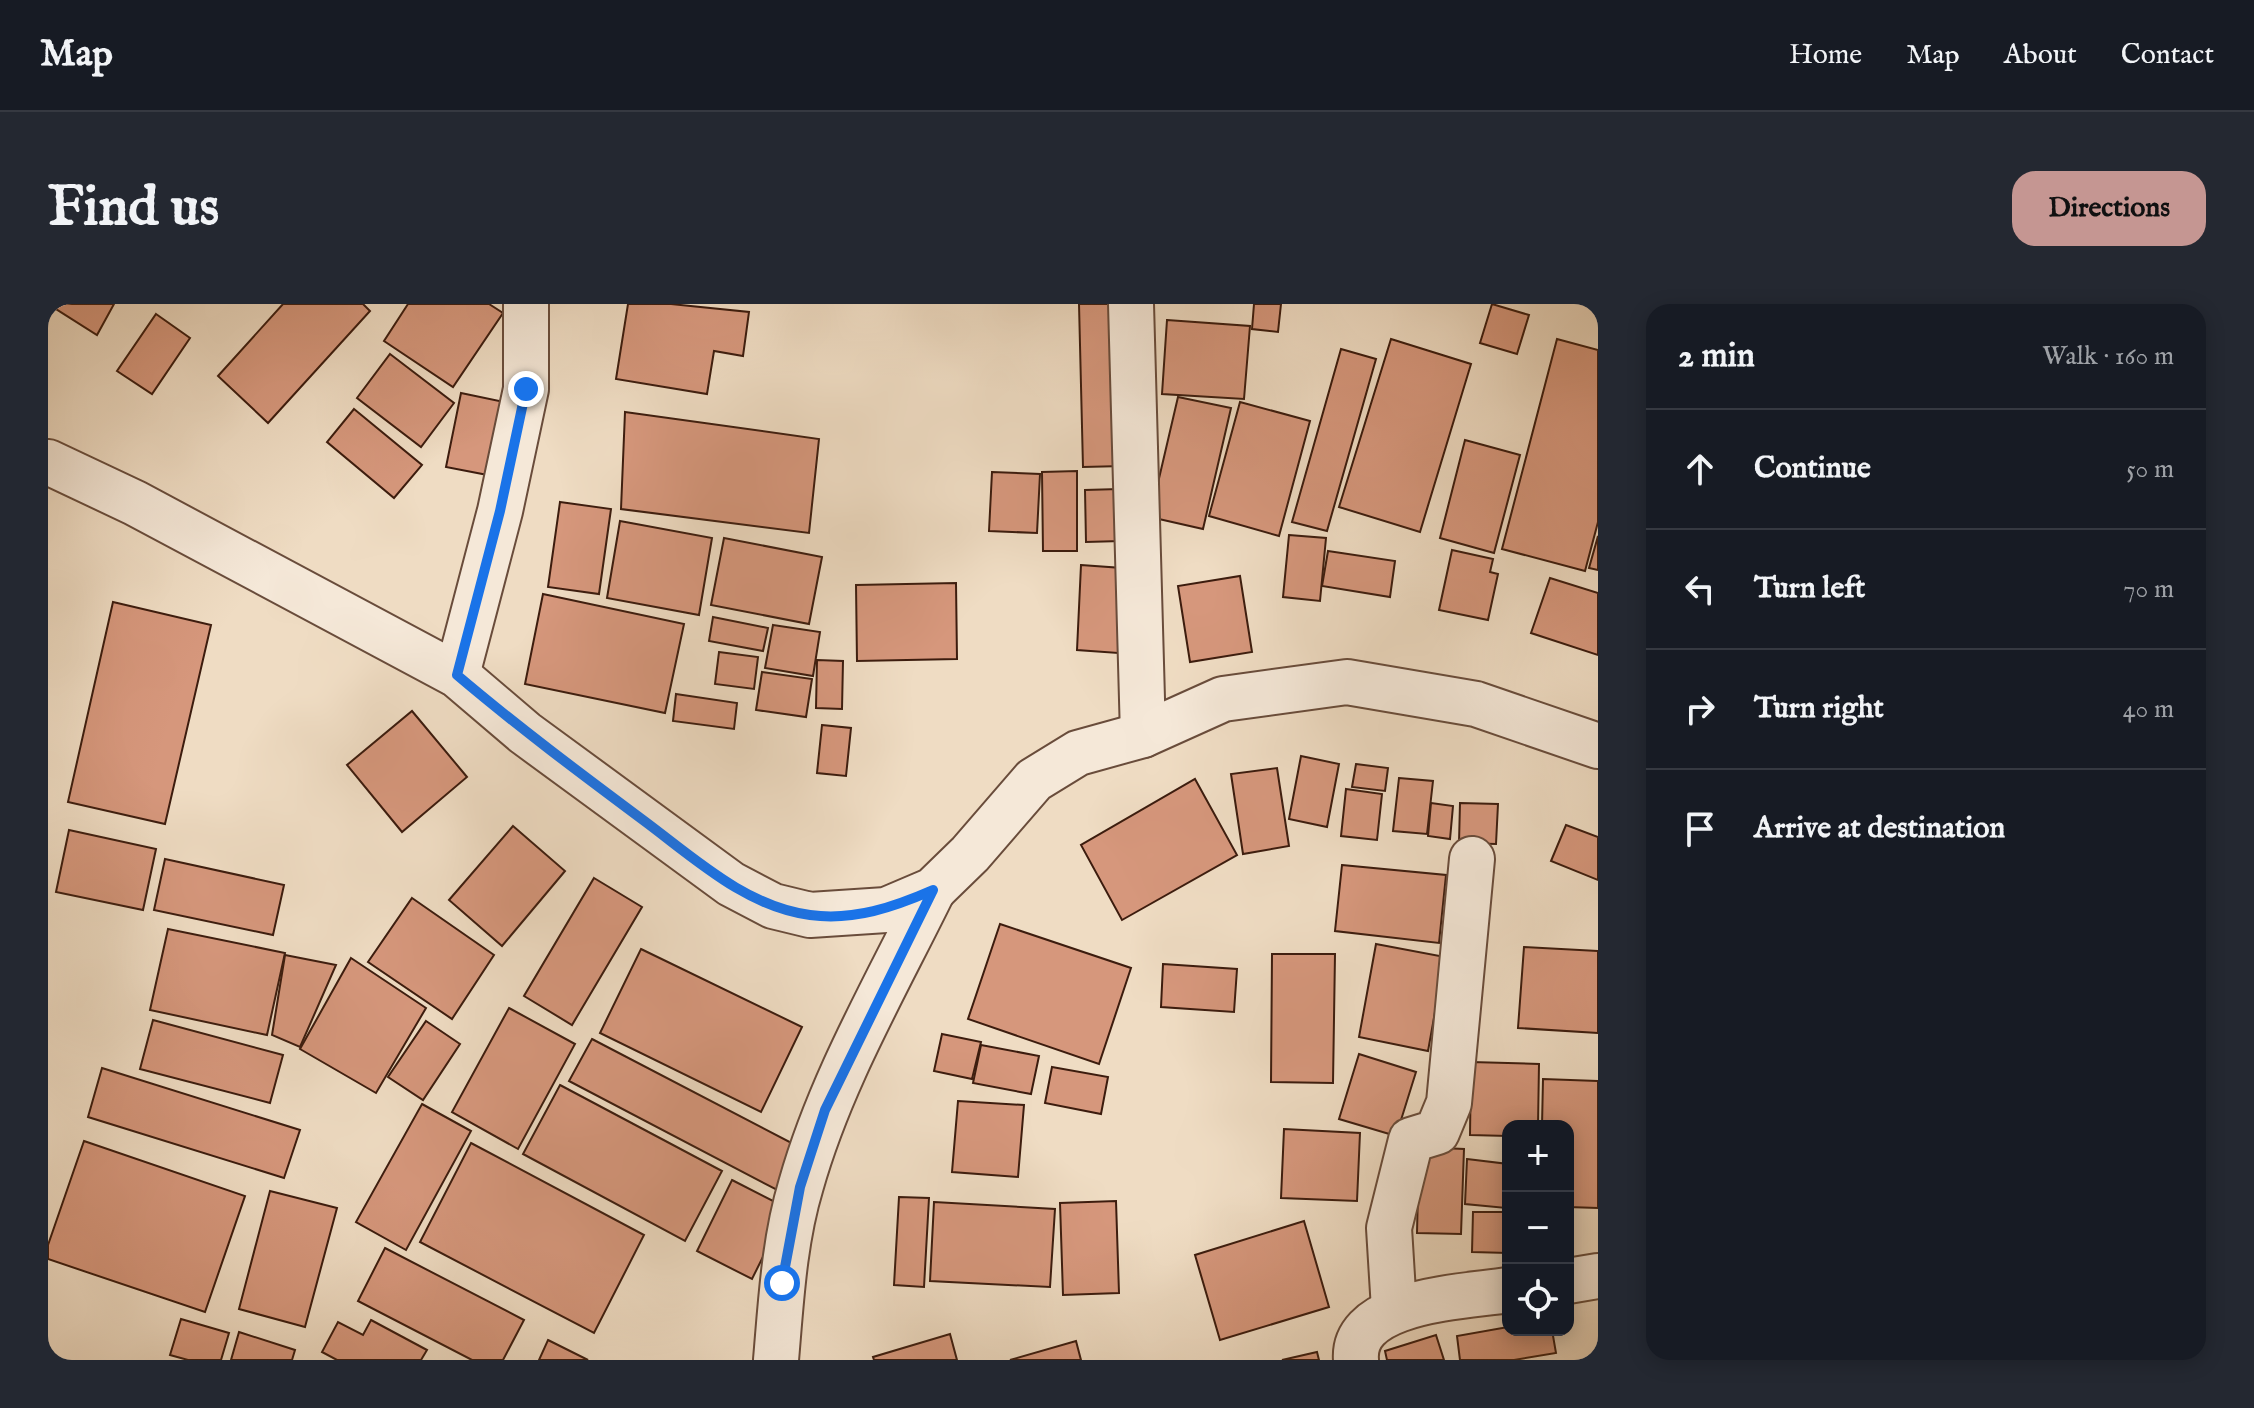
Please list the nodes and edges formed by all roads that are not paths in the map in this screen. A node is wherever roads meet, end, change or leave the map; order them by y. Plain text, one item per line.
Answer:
1 (526, 304) edge
2 (1131, 304) edge
3 (49, 473) edge
4 (457, 675) junction
5 (1143, 735) junction
6 (1598, 746) edge
7 (1472, 859) dead end
8 (933, 890) junction
9 (1598, 1276) edge
10 (1574, 1280) edge
11 (1502, 1291) edge
12 (1394, 1309) junction
13 (776, 1360) edge
14 (1356, 1360) edge

1 - 4 street
2 - 5 street
3 - 4 street
4 - 8 street
5 - 6 street
5 - 8 street
7 - 12 street
8 - 13 street
9 - 10 street
11 - 12 street
12 - 14 street

